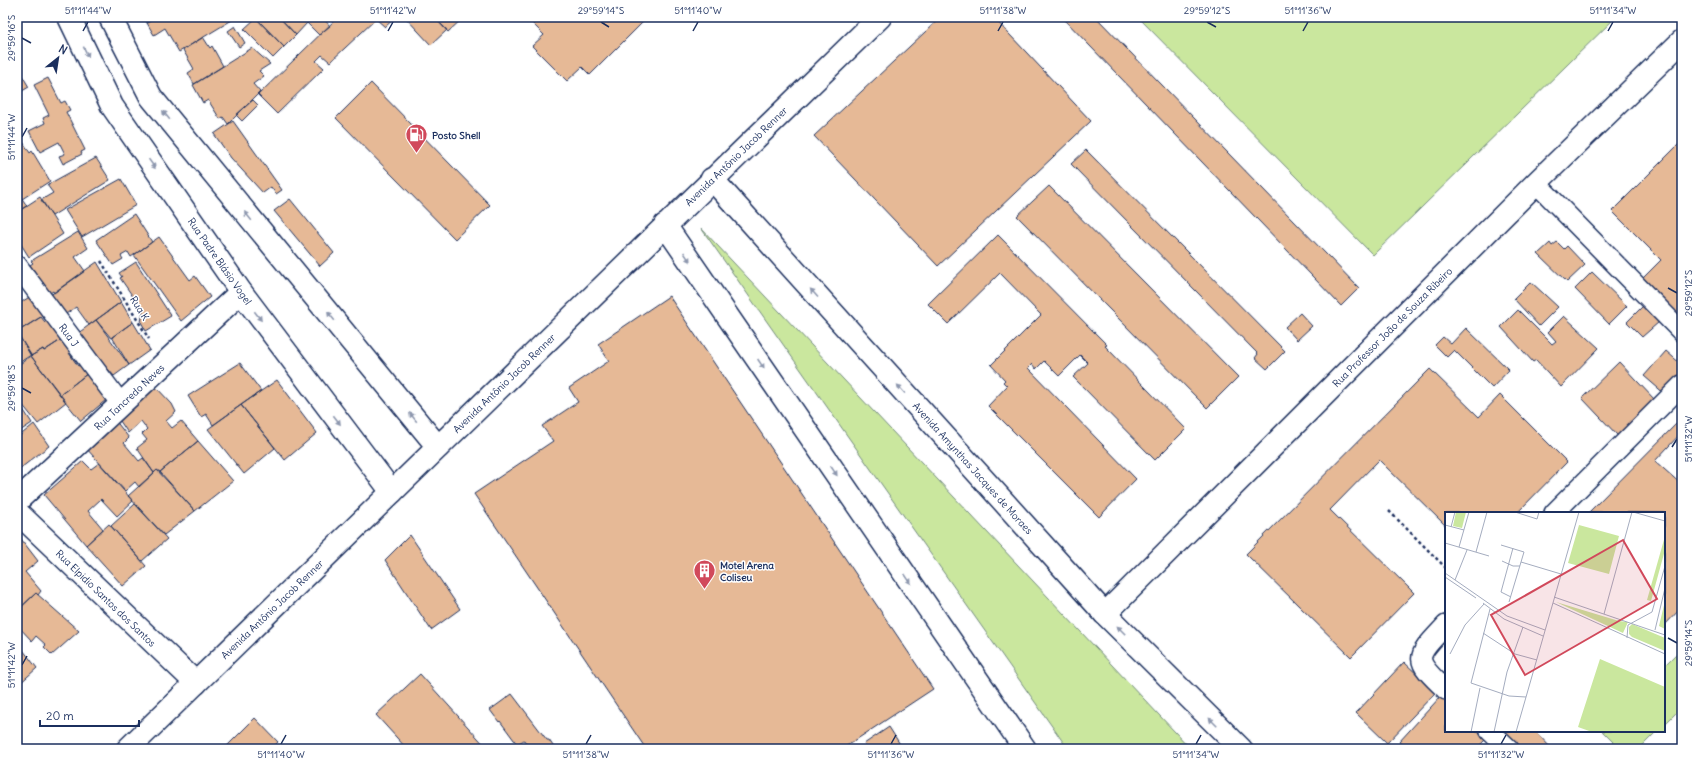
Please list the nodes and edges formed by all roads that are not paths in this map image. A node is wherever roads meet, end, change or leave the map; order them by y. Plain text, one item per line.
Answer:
1 (69, 17) edge
2 (110, 17) edge
3 (880, 17) edge
4 (1682, 41) edge
5 (712, 179) junction
6 (1536, 183) junction
7 (665, 225) junction
8 (17, 265) edge
9 (241, 292) junction
10 (1682, 332) edge
11 (1682, 385) edge
12 (121, 404) junction
13 (438, 447) junction
14 (392, 492) junction
15 (17, 501) edge
16 (17, 512) edge
17 (1555, 512) edge
18 (1105, 614) junction
19 (1445, 626) edge
20 (196, 683) junction
21 (1445, 689) edge
22 (1491, 732) edge
23 (128, 749) edge
24 (1025, 749) edge
25 (1241, 749) edge
26 (1509, 749) edge

1 -> 9 street, Rua Padre Blásio Vogel
13 -> 2 street
3 - 5 street, Avenida Antônio Jacob Renner
4 - 6 street, Rua Professor João de Souza Ribeiro
5 - 7 street, Avenida Antônio Jacob Renner
18 -> 5 street, Avenida Amynthas Jacques de Moraes
6 - 10 lane
6 - 18 street, Rua Professor João de Souza Ribeiro
7 - 13 street, Avenida Antônio Jacob Renner
7 -> 24 street
8 - 12 lane, Rua J
9 - 12 street, Rua Tancredo Neves
9 -> 14 street, Rua Padre Blásio Vogel
11 - 17 lane
12 - 15 street, Rua Tancredo Neves
13 - 14 street, Avenida Antônio Jacob Renner
14 - 20 street, Avenida Antônio Jacob Renner
16 - 20 street, Rua Elpidio Santos dos Santos
25 -> 18 street, Avenida Amynthas Jacques de Moraes
19 - 21 lane
20 - 23 street, Avenida Antônio Jacob Renner
22 - 26 lane

